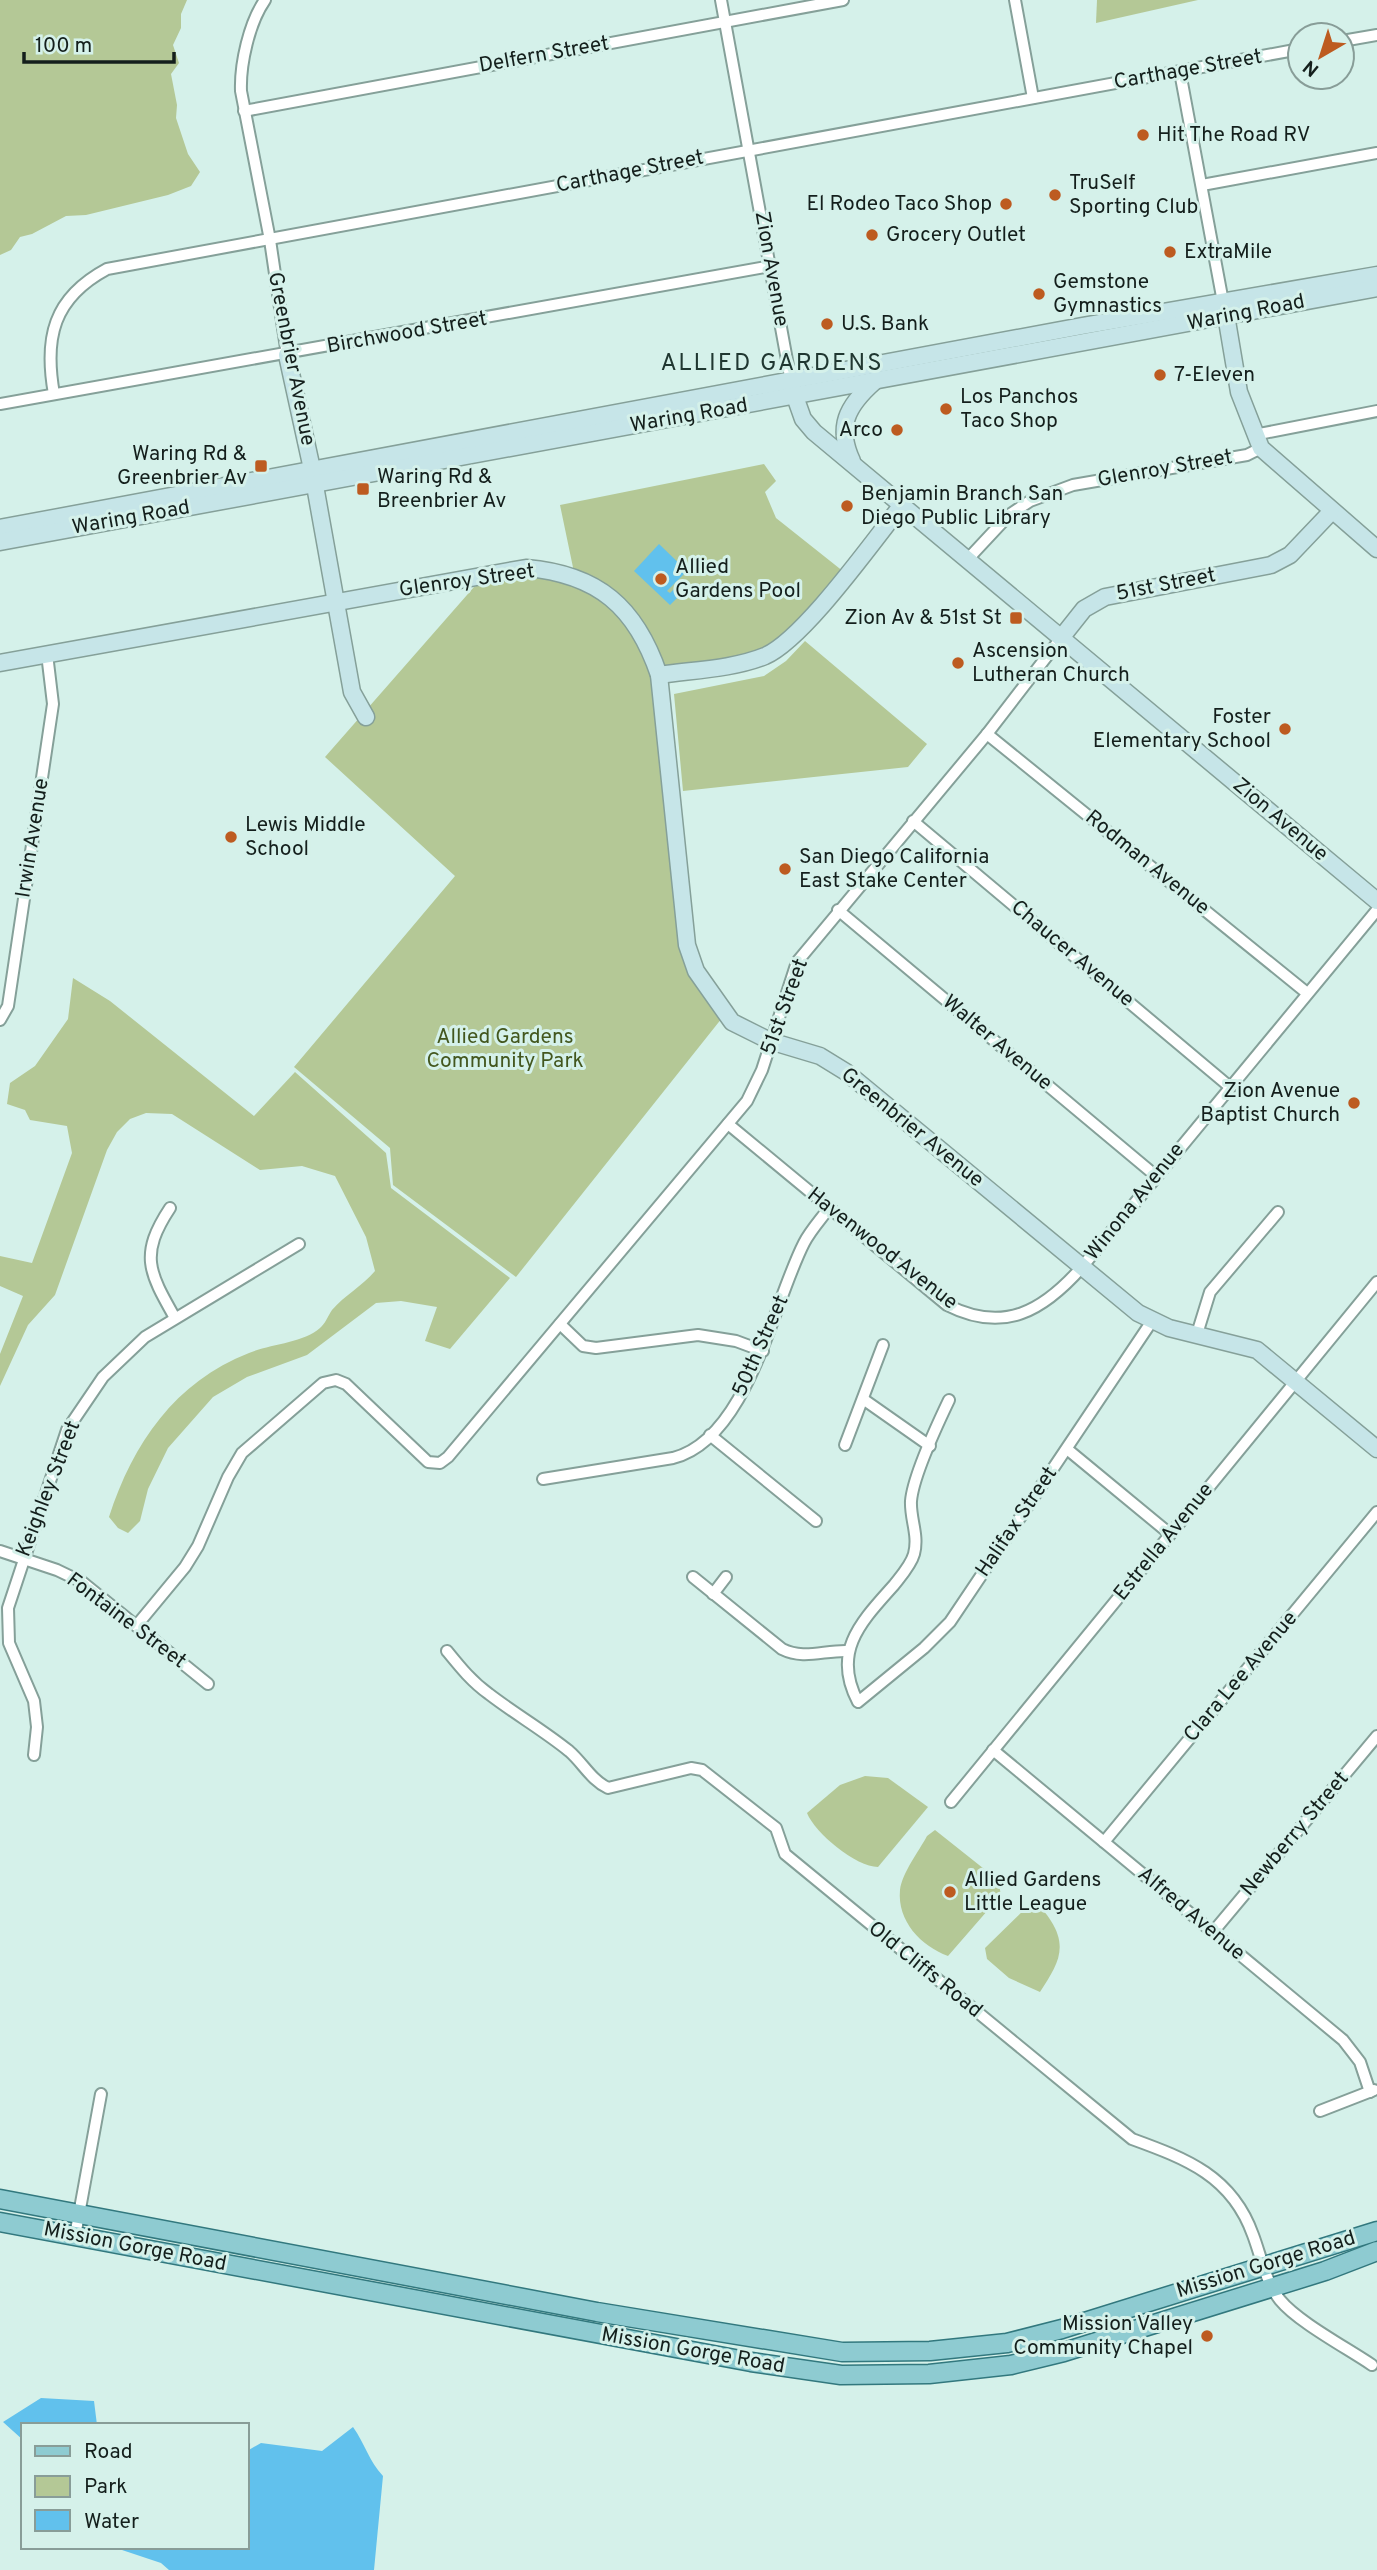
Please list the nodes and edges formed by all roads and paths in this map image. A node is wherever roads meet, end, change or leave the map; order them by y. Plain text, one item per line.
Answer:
1 (265, 0) edge
2 (721, 0) edge
3 (843, 0) edge
4 (1015, 0) edge
5 (725, 22) junction
6 (1377, 35) edge
7 (1356, 39) edge
8 (1286, 52) edge
9 (1181, 72) junction
10 (1033, 98) junction
11 (244, 111) junction
12 (750, 150) junction
13 (1377, 153) edge
14 (1202, 185) junction
15 (270, 240) junction
16 (771, 266) junction
17 (1377, 275) edge
18 (1377, 288) edge
19 (1225, 309) junction
20 (287, 355) junction
21 (874, 382) junction
22 (792, 389) junction
23 (54, 394) junction
24 (0, 404) edge
25 (1377, 411) edge
26 (1258, 442) junction
27 (854, 464) junction
28 (313, 476) junction
29 (902, 505) junction
30 (1331, 512) junction
31 (0, 528) edge
32 (0, 542) edge
33 (1377, 549) edge
34 (967, 560) junction
35 (336, 602) junction
36 (1061, 638) junction
37 (47, 654) junction
38 (0, 663) edge
39 (659, 675) junction
40 (366, 717) dead end
41 (987, 734) junction
42 (913, 821) junction
43 (1377, 901) edge
44 (838, 910) junction
45 (1377, 910) edge
46 (1307, 993) junction
47 (0, 1020) edge
48 (771, 1041) junction
49 (1230, 1087) junction
50 (728, 1124) junction
51 (1156, 1176) junction
52 (170, 1208) dead end
53 (829, 1208) junction
54 (1278, 1212) dead end
55 (299, 1244) dead end
56 (1082, 1267) junction
57 (1377, 1282) edge
58 (175, 1318) junction
59 (1152, 1321) junction
60 (560, 1324) junction
61 (1197, 1334) junction
62 (883, 1345) dead end
63 (763, 1351) junction
64 (1295, 1381) junction
65 (863, 1399) junction
66 (948, 1400) dead end
67 (710, 1435) junction
68 (845, 1445) dead end
69 (930, 1446) junction
70 (1067, 1449) junction
71 (1377, 1449) edge
72 (542, 1479) dead end
73 (1377, 1512) edge
74 (817, 1521) dead end
75 (1170, 1534) junction
76 (0, 1551) edge
77 (22, 1559) junction
78 (692, 1577) dead end
79 (726, 1577) dead end
80 (713, 1594) junction
81 (137, 1625) junction
82 (447, 1651) dead end
83 (848, 1651) junction
84 (12, 1653) junction
85 (0, 1656) edge
86 (208, 1684) dead end
87 (1377, 1736) edge
88 (993, 1750) junction
89 (34, 1755) dead end
90 (951, 1802) dead end
91 (1104, 1842) junction
92 (1213, 1932) junction
93 (1374, 2090) edge
94 (101, 2094) dead end
95 (1320, 2111) dead end
96 (0, 2200) edge
97 (79, 2214) junction
98 (0, 2222) edge
99 (1377, 2231) edge
100 (75, 2236) junction
101 (1377, 2251) edge
102 (1264, 2265) junction
103 (1272, 2287) junction
104 (1372, 2365) dead end

1 - 11 street, Greenbrier Avenue
2 - 5 street, Zion Avenue
3 - 5 street, Delfern Street
4 - 10 street
5 - 11 street, Delfern Street
5 - 12 street, Zion Avenue
6 - 7 street
8 - 9 street, Carthage Street
9 - 10 street, Carthage Street
9 - 14 street
10 - 12 street, Carthage Street
11 - 15 street, Greenbrier Avenue
12 - 15 street, Carthage Street
12 - 16 street, Zion Avenue
13 - 14 street
14 - 19 street
15 - 20 street, Greenbrier Avenue
15 - 23 street, Carthage Street
16 - 20 street, Birchwood Street
16 - 22 street, Zion Avenue
17 - 19 main road, Waring Road
18 - 19 main road, Waring Road
19 - 21 main road, Waring Road
19 - 22 main road, Waring Road
19 - 26 main road
20 - 23 street, Birchwood Street
20 - 28 main road, Greenbrier Avenue
21 - 22 main road, Waring Road
21 - 27 main road
22 - 27 main road, Zion Avenue
22 - 28 main road, Waring Road
23 - 24 street, Birchwood Street
25 - 26 street, Glenroy Street
26 - 30 main road
26 - 34 street, Glenroy Street
27 - 29 main road, Zion Avenue
28 - 31 main road, Waring Road
28 - 32 main road, Waring Road
28 - 35 main road, Greenbrier Avenue
29 - 34 main road, Zion Avenue
29 - 39 main road
30 - 33 main road
30 - 36 main road, 51st Street
34 - 36 main road, Zion Avenue
35 - 37 main road, Glenroy Street
35 - 39 main road, Glenroy Street
35 - 40 main road, Greenbrier Avenue
36 - 41 street, 51st Street
36 - 43 main road, Zion Avenue
37 - 38 main road, Glenroy Street
37 - 47 street, Irwin Avenue
39 - 48 main road, Greenbrier Avenue
41 - 42 street, 51st Street
41 - 46 street, Rodman Avenue
42 - 44 street, 51st Street
42 - 49 street, Chaucer Avenue
44 - 48 street, 51st Street
44 - 51 street, Walter Avenue
45 - 46 street, Winona Avenue
46 - 49 street, Winona Avenue
48 - 50 street, 51st Street
48 - 56 main road, Greenbrier Avenue
49 - 51 street, Winona Avenue
50 - 53 street, Havenwood Avenue
50 - 60 street, 51st Street
51 - 56 street, Winona Avenue
52 - 58 street
53 - 56 street, Havenwood Avenue
53 - 63 street, 50th Street
54 - 61 street
55 - 58 street, Keighley Street
56 - 59 main road, Greenbrier Avenue
57 - 64 street, Estrella Avenue
58 - 77 street, Keighley Street
59 - 61 main road, Greenbrier Avenue
59 - 70 street, Halifax Street
60 - 63 street
60 - 81 street, 51st Street
61 - 64 main road, Greenbrier Avenue
62 - 65 street
63 - 67 street, 50th Street
64 - 71 main road, Greenbrier Avenue
64 - 75 street, Estrella Avenue
65 - 68 street
65 - 69 street
66 - 69 street
67 - 72 street, 50th Street
67 - 74 street
69 - 83 street
70 - 75 street
70 - 83 street, Halifax Street
73 - 91 street, Clara Lee Avenue
75 - 88 street, Estrella Avenue
76 - 77 street, Fontaine Street
77 - 81 street, Fontaine Street
77 - 84 street, Keighley Street
78 - 80 street
79 - 80 street
80 - 83 street
81 - 86 street, Fontaine Street
82 - 102 street, Old Cliffs Road
84 - 85 street
84 - 89 street, Keighley Street
87 - 92 street, Newberry Street
88 - 90 street, Estrella Avenue
88 - 91 street, Alfred Avenue
91 - 92 street, Alfred Avenue
92 - 93 street, Alfred Avenue
93 - 95 street
94 - 97 street
96 - 97 main road, Mission Gorge Road
97 - 100 street
97 - 102 main road, Mission Gorge Road
98 - 100 main road, Mission Gorge Road
99 - 102 main road, Mission Gorge Road
100 - 103 main road, Mission Gorge Road
101 - 103 main road, Mission Gorge Road
102 - 103 street, Old Cliffs Road
103 - 104 street, Old Cliffs Road

